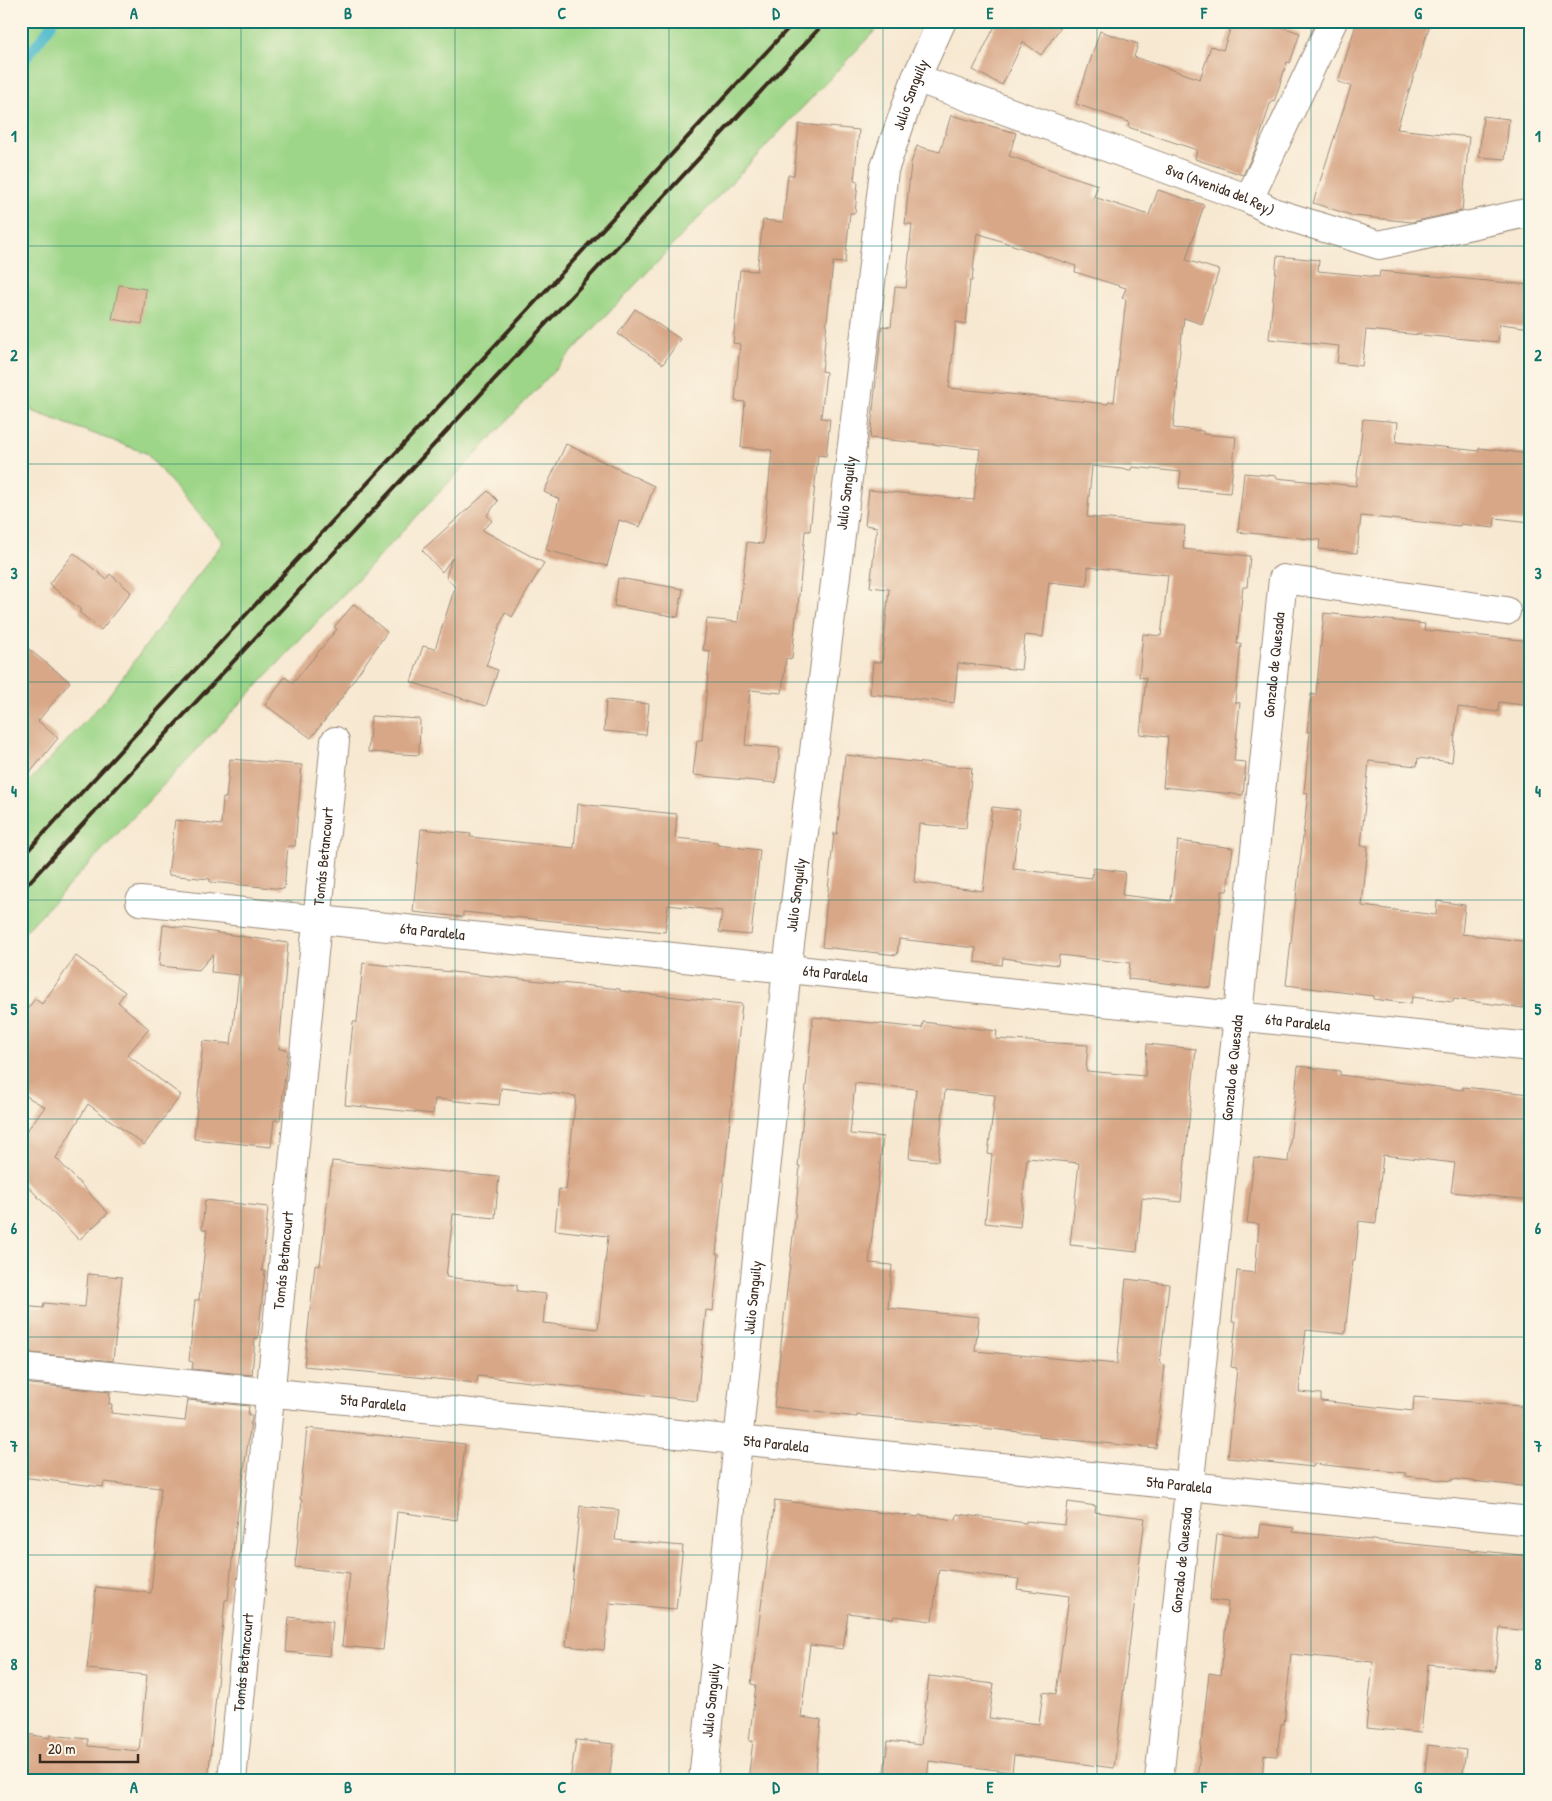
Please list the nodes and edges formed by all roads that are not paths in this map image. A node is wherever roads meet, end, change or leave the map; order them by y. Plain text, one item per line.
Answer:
1 (942, 21) edge
2 (1333, 21) edge
3 (916, 78) junction
4 (1248, 198) junction
5 (1531, 212) edge
6 (1506, 611) dead end
7 (335, 741) dead end
8 (140, 901) dead end
9 (317, 919) junction
10 (787, 968) junction
11 (1238, 1016) junction
12 (1531, 1047) edge
13 (21, 1367) edge
14 (270, 1392) junction
15 (738, 1440) junction
16 (1190, 1486) junction
17 (1531, 1521) edge
18 (232, 1780) edge
19 (703, 1780) edge
20 (1159, 1780) edge

1 - 3 street, Julio Sanguily
2 - 4 street
3 - 4 street, 8va (Avenida del Rey)
3 - 10 street, Julio Sanguily
4 - 5 street, 8va (Avenida del Rey)
6 - 11 street, Gonzalo de Quesada
7 - 9 street, Tomás Betancourt
8 - 9 street, 6ta Paralela
9 - 10 street, 6ta Paralela
9 - 14 street, Tomás Betancourt
10 - 11 street, 6ta Paralela
10 - 15 street, Julio Sanguily
11 - 12 street, 6ta Paralela
11 - 16 street, Gonzalo de Quesada
13 - 14 street, 5ta Paralela
14 - 15 street, 5ta Paralela
14 - 18 street, Tomás Betancourt
15 - 16 street, 5ta Paralela
15 - 19 street, Julio Sanguily
16 - 17 street, 5ta Paralela
16 - 20 street, Gonzalo de Quesada

